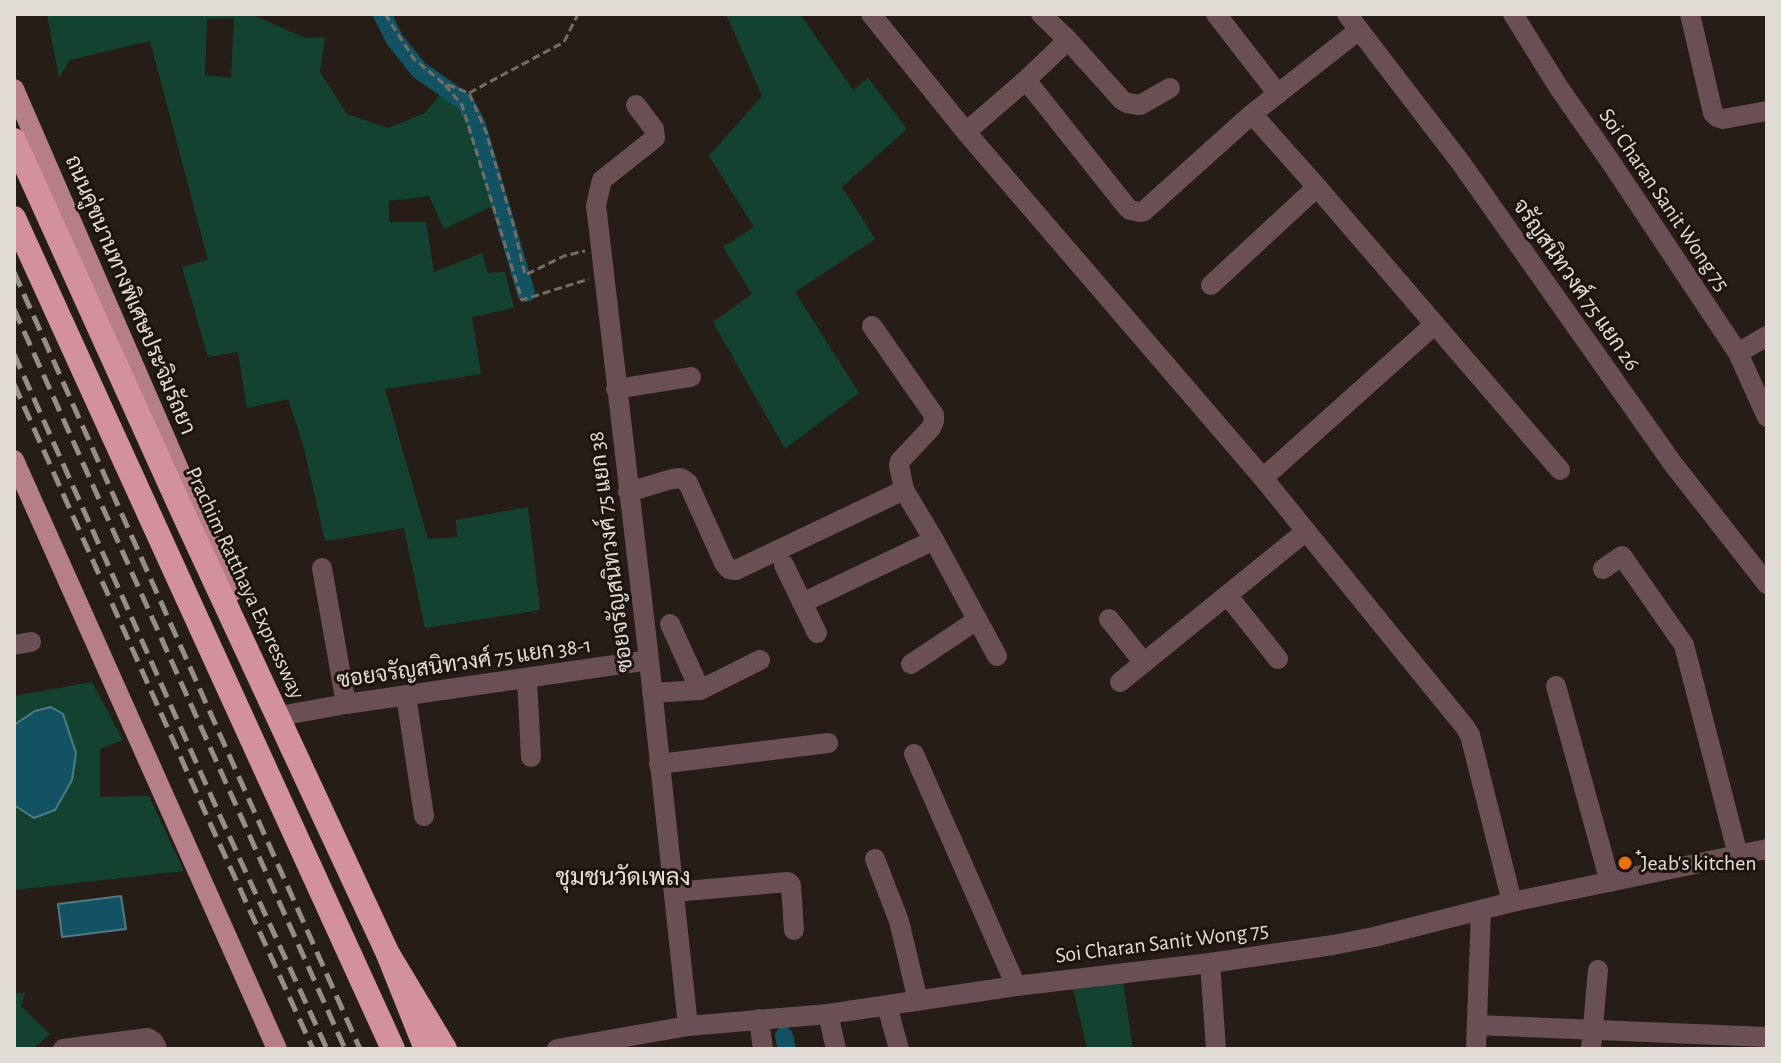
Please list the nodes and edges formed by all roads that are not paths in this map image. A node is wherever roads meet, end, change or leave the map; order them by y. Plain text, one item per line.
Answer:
1 (871, 14) edge
2 (1041, 14) edge
3 (1216, 14) edge
4 (1513, 14) edge
5 (1690, 14) edge
6 (1353, 22) edge
7 (1068, 40) junction
8 (1026, 80) junction
9 (1170, 88) dead end
10 (14, 89) edge
11 (1278, 94) junction
12 (636, 105) dead end
13 (1767, 111) edge
14 (1252, 114) junction
15 (966, 132) junction
16 (14, 140) edge
17 (1317, 187) junction
18 (14, 218) edge
19 (1211, 285) dead end
20 (1434, 325) junction
21 (872, 326) dead end
22 (1767, 336) edge
23 (1738, 353) junction
24 (691, 377) dead end
25 (616, 389) junction
26 (1767, 417) edge
27 (14, 460) edge
28 (1560, 470) dead end
29 (1263, 478) junction
30 (904, 490) junction
31 (628, 492) junction
32 (1305, 532) junction
33 (934, 540) junction
34 (784, 565) dead end
35 (322, 568) dead end
36 (1603, 569) dead end
37 (1767, 584) edge
38 (1228, 596) junction
39 (802, 603) junction
40 (1109, 619) dead end
41 (977, 620) junction
42 (670, 624) dead end
43 (817, 633) dead end
44 (997, 656) dead end
45 (1278, 659) dead end
46 (649, 660) junction
47 (760, 660) dead end
48 (1144, 663) junction
49 (911, 664) dead end
50 (527, 679) junction
51 (1120, 682) dead end
52 (1556, 686) dead end
53 (700, 690) junction
54 (652, 693) junction
55 (406, 695) junction
56 (346, 704) junction
57 (285, 715) junction
58 (828, 743) dead end
59 (914, 754) dead end
60 (531, 757) dead end
61 (659, 764) junction
62 (424, 816) dead end
63 (1767, 849) edge
64 (1738, 855) junction
65 (875, 859) dead end
66 (1610, 882) junction
67 (674, 892) junction
68 (1512, 902) junction
69 (1481, 910) junction
70 (794, 930) dead end
71 (388, 954) junction
72 (1210, 963) junction
73 (1598, 970) dead end
74 (359, 976) junction
75 (1016, 986) junction
76 (918, 1001) junction
77 (887, 1006) junction
78 (828, 1014) junction
79 (759, 1019) junction
80 (1477, 1025) junction
81 (688, 1026) junction
82 (1767, 1037) edge
83 (1592, 1040) edge
84 (63, 1049) edge
85 (157, 1049) edge
86 (277, 1049) edge
87 (374, 1049) edge
88 (393, 1049) edge
89 (428, 1049) edge
90 (445, 1049) edge
91 (557, 1049) edge
92 (763, 1049) edge
93 (836, 1049) edge
94 (899, 1049) edge
95 (1216, 1049) edge
96 (1476, 1049) edge

1 - 15 street
2 - 7 street
3 - 11 street
4 - 23 street, Soi Charan Sanit Wong 75
5 - 13 street
6 - 11 street
6 - 37 street, จรัญสนิทวงศ์ 75 แยก 26
7 - 8 street
7 - 9 street
8 - 14 street
8 - 15 street
10 - 57 main road, ถนนคู่ขนานทางพิเศษประจิมรัถยา
11 - 14 street
12 - 25 street, ซอยจรัญสนิทวงศ์ 75 แยก 38
14 - 17 street
15 - 29 street
16 - 71 highway, Prachim Ratthaya Expressway
17 - 19 street
17 - 20 street
18 - 74 highway
20 - 28 street
20 - 29 street
21 - 30 street
22 - 23 street
23 - 26 street, Soi Charan Sanit Wong 75
24 - 25 street
25 - 31 street, ซอยจรัญสนิทวงศ์ 75 แยก 38
27 - 86 main road
29 - 32 street
30 - 31 street
30 - 33 street
31 - 46 street, ซอยจรัญสนิทวงศ์ 75 แยก 38
32 - 38 street
32 - 68 street
33 - 39 street
33 - 41 street
34 - 39 street
35 - 56 street
36 - 64 street
38 - 45 street
38 - 48 street
39 - 43 street
40 - 48 street
41 - 44 street
41 - 49 street
42 - 53 street
46 - 50 street, ซอยจรัญสนิทวงศ์ 75 แยก 38-1
46 - 54 street, ซอยจรัญสนิทวงศ์ 75 แยก 38
47 - 53 street
48 - 51 street
50 - 55 street, ซอยจรัญสนิทวงศ์ 75 แยก 38-1
50 - 60 street
52 - 66 street
53 - 54 street
54 - 61 street, ซอยจรัญสนิทวงศ์ 75 แยก 38
55 - 56 street, ซอยจรัญสนิทวงศ์ 75 แยก 38-1
55 - 62 street
56 - 57 street, ซอยจรัญสนิทวงศ์ 75 แยก 38-1
57 - 89 main road, ถนนคู่ขนานทางพิเศษประจิมรัถยา
58 - 61 street
59 - 75 street
61 - 67 street, ซอยจรัญสนิทวงศ์ 75 แยก 38
63 - 64 street, Soi Charan Sanit Wong 75
64 - 66 street, Soi Charan Sanit Wong 75
65 - 76 street
66 - 68 street, Soi Charan Sanit Wong 75
67 - 70 street
67 - 81 street, ซอยจรัญสนิทวงศ์ 75 แยก 38
68 - 69 street, Soi Charan Sanit Wong 75
69 - 72 street, Soi Charan Sanit Wong 75
69 - 80 street
71 - 89 highway, Prachim Ratthaya Expressway, bridge
71 - 90 highway, bridge
72 - 75 street, Soi Charan Sanit Wong 75
72 - 95 street
73 - 83 street
74 - 87 highway
74 - 88 highway
75 - 76 street, Soi Charan Sanit Wong 75
76 - 77 street, Soi Charan Sanit Wong 75
77 - 78 street, Soi Charan Sanit Wong 75
77 - 94 street
78 - 79 street, Soi Charan Sanit Wong 75
78 - 93 street
79 - 81 street, Soi Charan Sanit Wong 75
79 - 92 street
80 - 83 street
80 - 96 street
81 - 91 street, Soi Charan Sanit Wong 75
82 - 83 street
84 - 85 street

